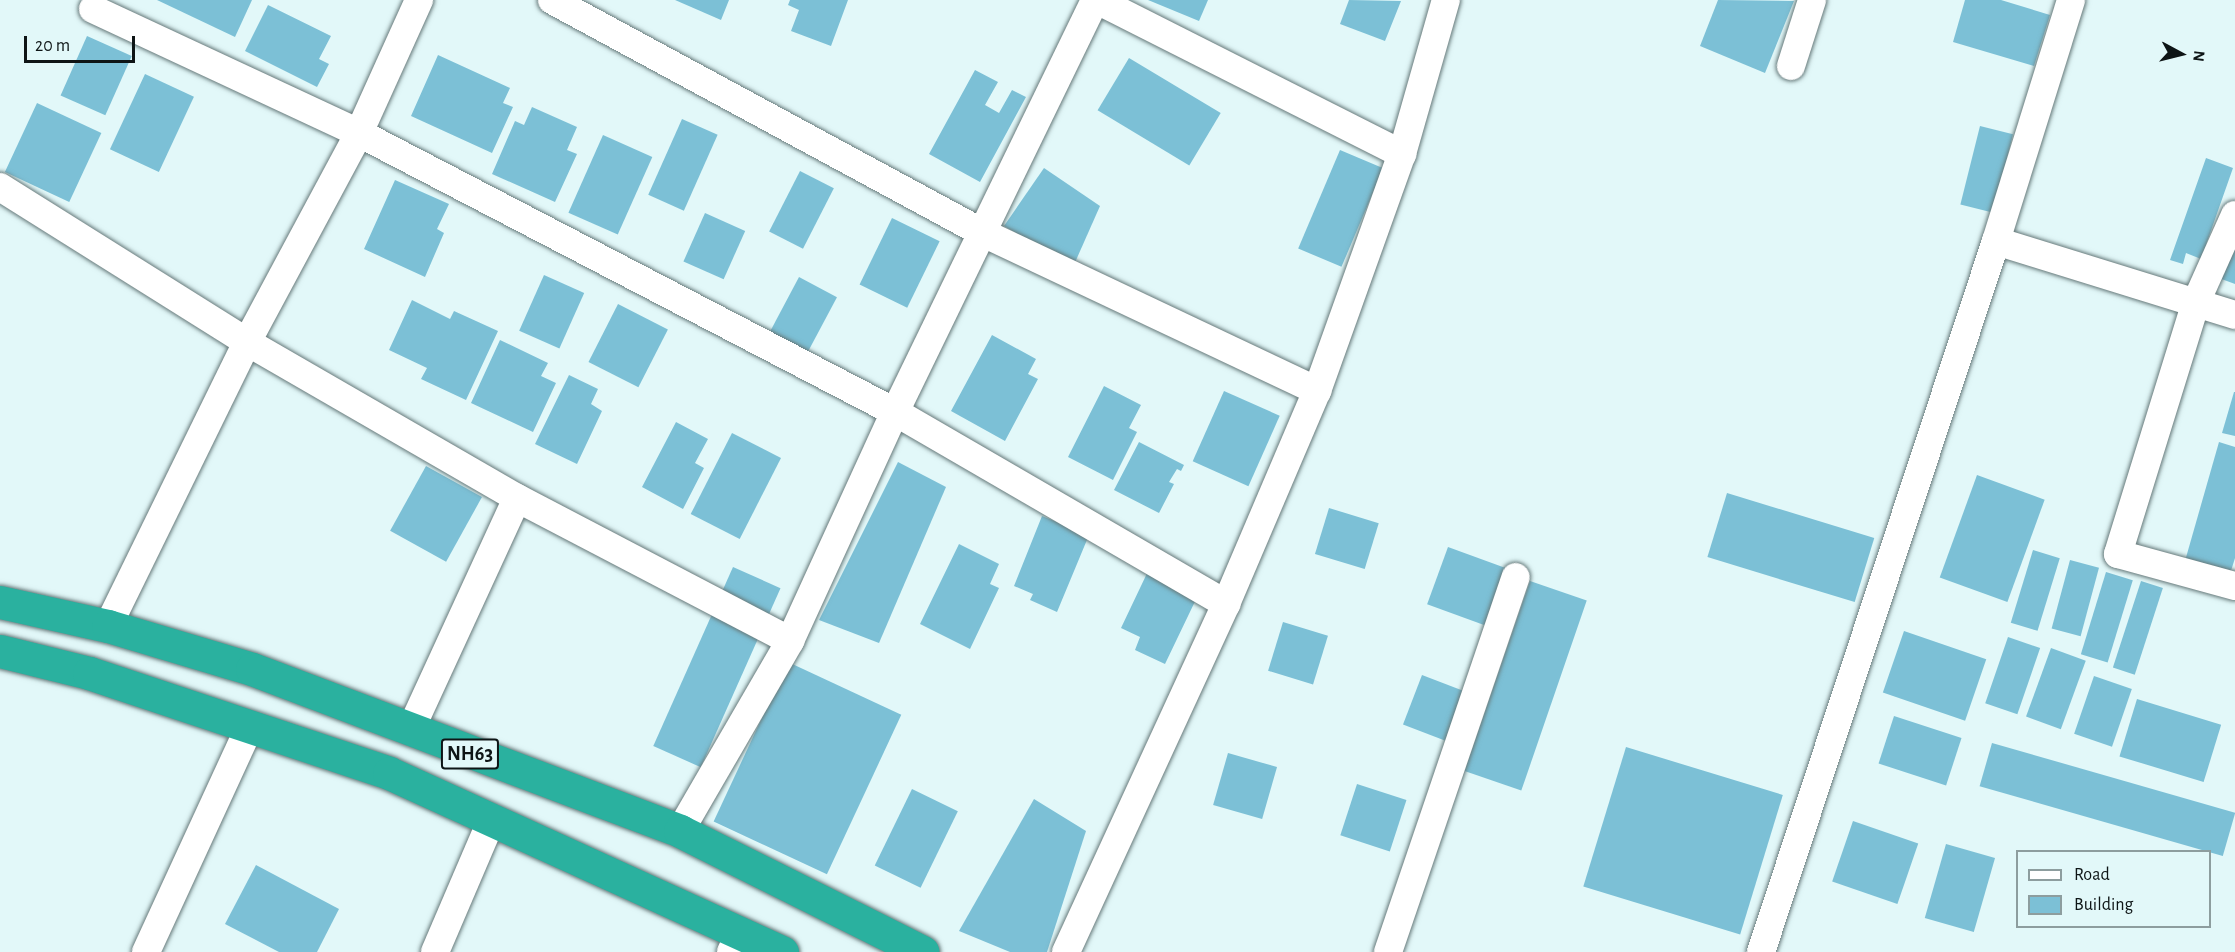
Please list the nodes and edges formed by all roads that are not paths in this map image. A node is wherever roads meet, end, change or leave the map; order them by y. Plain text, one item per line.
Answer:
1 (419, 0) edge
2 (552, 0) edge
3 (1096, 0) edge
4 (1446, 0) edge
5 (1812, 0) edge
6 (2071, 0) edge
7 (93, 9) dead end
8 (1791, 66) dead end
9 (359, 133) junction
10 (1402, 154) junction
11 (0, 186) edge
12 (2235, 215) edge
13 (981, 232) junction
14 (1996, 241) junction
15 (2196, 302) junction
16 (2235, 315) edge
17 (247, 342) junction
18 (1317, 391) junction
19 (895, 412) junction
20 (517, 498) junction
21 (1516, 577) dead end
22 (2235, 586) edge
23 (0, 602) edge
24 (1226, 604) junction
25 (108, 626) junction
26 (790, 641) junction
27 (0, 651) edge
28 (250, 726) junction
29 (410, 731) junction
30 (492, 819) junction
31 (680, 831) junction
32 (735, 942) edge
33 (147, 952) edge
34 (435, 952) edge
35 (782, 952) edge
36 (923, 952) edge
37 (1066, 952) edge
38 (1388, 952) edge
39 (1761, 952) edge

1 - 9 street
2 - 13 street
3 - 10 street
3 - 13 street
4 - 10 street
5 - 8 street
6 - 14 street
7 - 9 street
9 - 17 street
9 - 19 street
10 - 18 street
11 - 17 street
12 - 15 street
13 - 18 street
13 - 19 street
14 - 15 street
14 - 39 street
15 - 16 street
15 - 22 street
17 - 20 street
17 - 25 street
18 - 24 street
19 - 24 street
19 - 26 street
20 - 26 street
20 - 29 street
21 - 38 street
23 - 25 highway, NH63
24 - 37 street
25 - 29 highway, NH63
26 - 31 street
27 - 28 highway, NH63
28 - 30 highway, NH63
28 - 33 street
29 - 31 highway, NH63
30 - 32 highway, NH63
30 - 34 street
31 - 36 highway, NH63
32 - 35 highway, NH63

